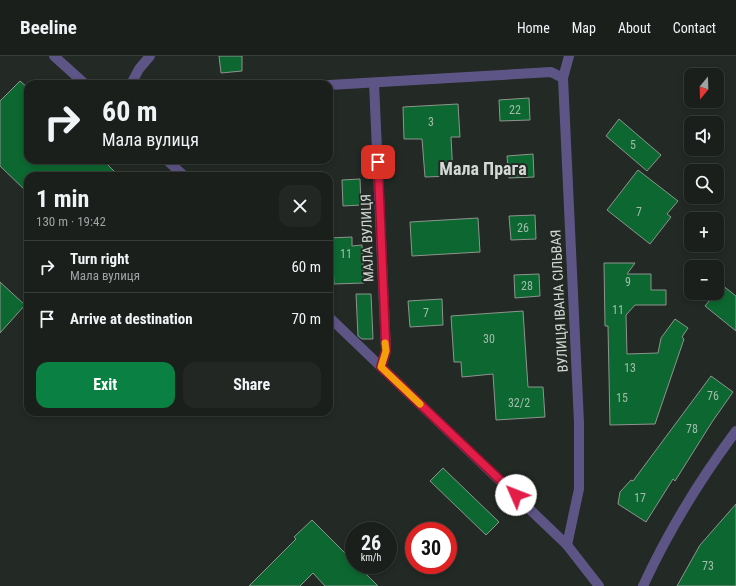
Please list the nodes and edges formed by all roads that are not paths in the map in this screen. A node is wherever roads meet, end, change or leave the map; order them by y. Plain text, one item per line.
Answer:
1 (54, 56) edge
2 (150, 56) edge
3 (569, 56) edge
4 (563, 78) junction
5 (81, 80) edge
6 (133, 80) edge
7 (374, 83) junction
8 (333, 85) edge
9 (171, 164) edge
10 (180, 172) edge
11 (333, 321) edge
12 (381, 367) junction
13 (736, 430) edge
14 (567, 545) junction
15 (599, 586) edge
16 (643, 586) edge

1 - 5 street
2 - 6 street
3 - 4 street, ВУЛИЦЯ ІВАНА СІЛЬВАЯ
4 - 7 street
4 - 14 street, ВУЛИЦЯ ІВАНА СІЛЬВАЯ
7 - 8 street
7 - 12 street, МАЛА ВУЛИЦЯ
9 - 10 street
11 - 12 street
12 - 14 street
13 - 16 street
14 - 15 street

